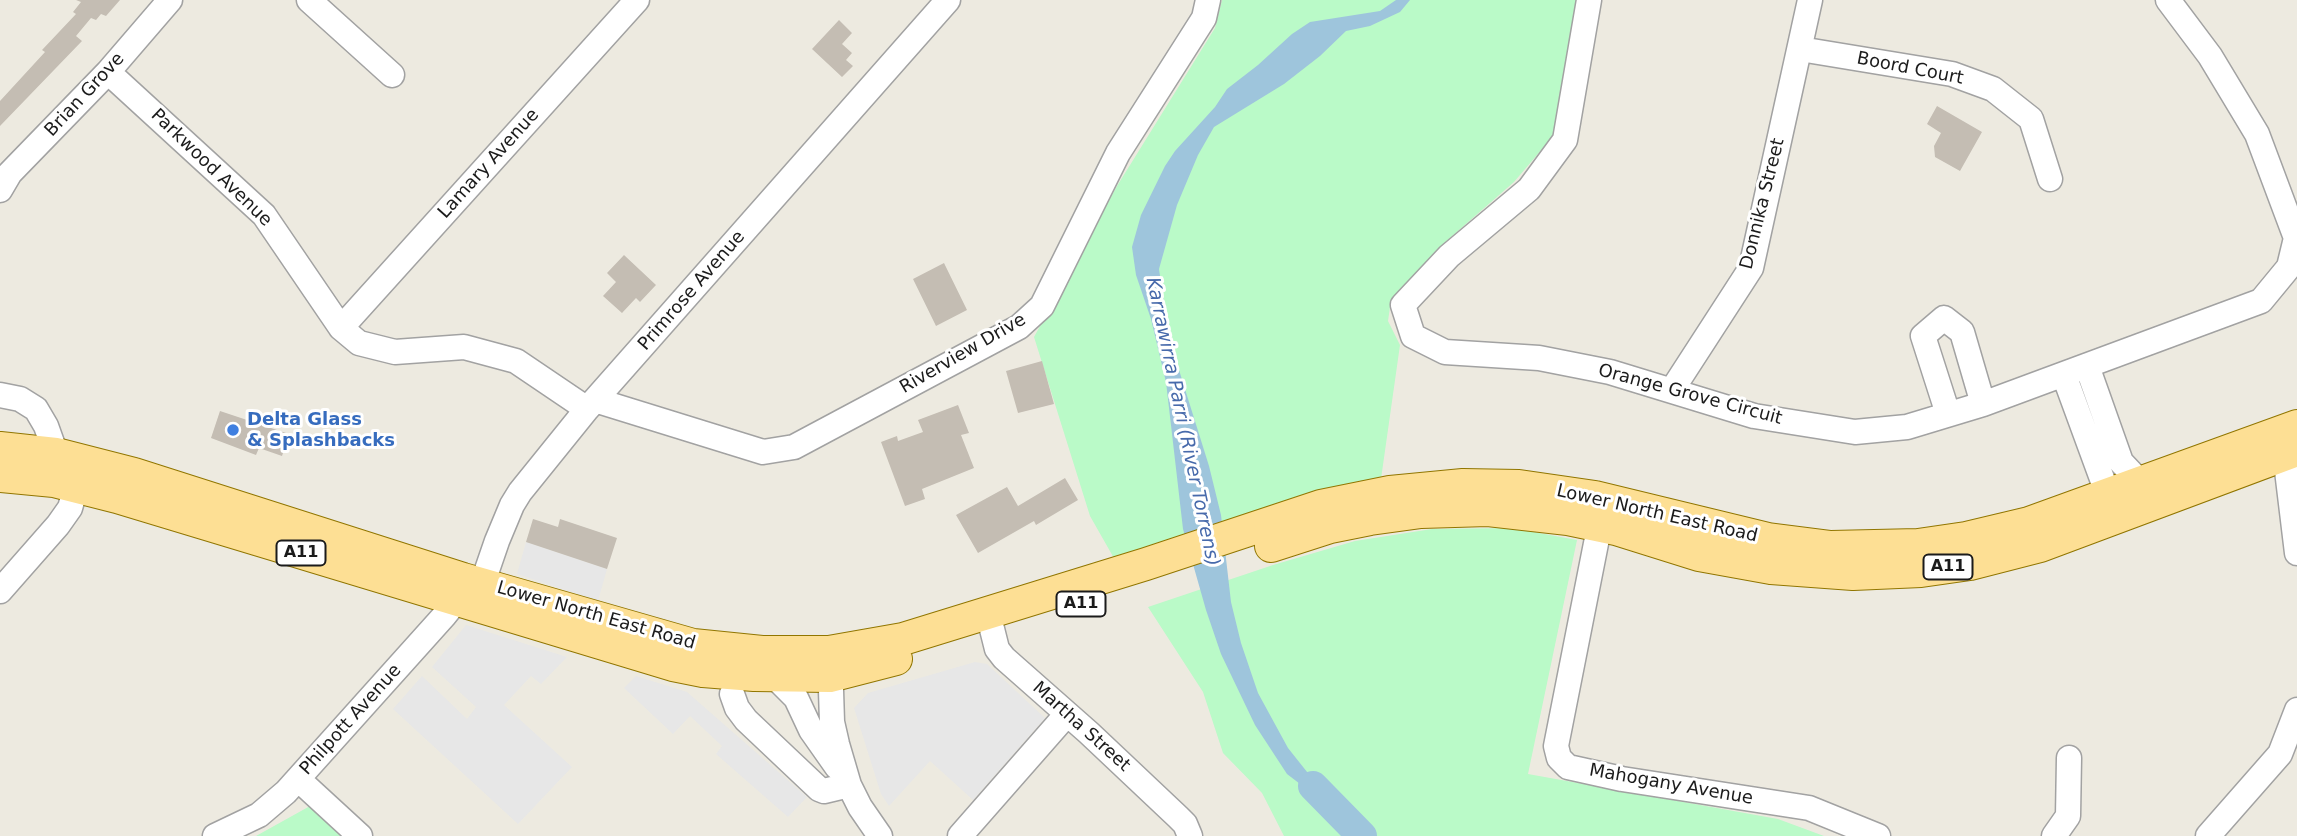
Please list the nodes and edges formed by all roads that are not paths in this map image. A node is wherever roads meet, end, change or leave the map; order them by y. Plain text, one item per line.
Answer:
1 (170, 0) edge
2 (309, 0) edge
3 (637, 0) edge
4 (948, 0) edge
5 (1208, 0) edge
6 (1589, 0) edge
7 (1810, 0) edge
8 (2168, 0) edge
9 (1800, 49) junction
10 (108, 72) junction
11 (392, 75) dead end
12 (2050, 179) dead end
13 (0, 190) edge
14 (341, 328) junction
15 (2076, 370) junction
16 (1672, 390) junction
17 (0, 395) edge
18 (1983, 404) junction
19 (591, 405) junction
20 (1948, 414) junction
21 (2289, 441) edge
22 (0, 447) edge
23 (56, 454) junction
24 (7, 476) edge
25 (76, 487) junction
26 (2108, 495) junction
27 (2138, 497) junction
28 (1602, 512) junction
29 (2297, 553) edge
30 (0, 590) edge
31 (469, 592) junction
32 (990, 622) junction
33 (830, 664) junction
34 (774, 676) junction
35 (732, 694) dead end
36 (2297, 710) edge
37 (1067, 714) junction
38 (2069, 758) dead end
39 (298, 779) junction
40 (849, 785) junction
41 (1190, 834) edge
42 (215, 836) edge
43 (360, 836) edge
44 (880, 836) edge
45 (960, 836) edge
46 (1878, 836) edge
47 (2054, 836) edge
48 (2208, 836) edge

1 - 10 street, Brian Grove
2 - 11 street
3 - 14 street, Lamary Avenue
4 - 19 street, Primrose Avenue
5 - 19 street, Riverview Drive
6 - 16 street, Orange Grove Circuit
7 - 9 street, Donnika Street
8 - 15 street, Orange Grove Circuit
9 - 12 street, Boord Court
9 - 16 street, Donnika Street
10 - 13 street, Brian Grove
10 - 14 street, Parkwood Avenue
14 - 19 street, Parkwood Avenue
15 - 18 street, Orange Grove Circuit
15 - 26 street
15 - 27 street
16 - 20 street, Orange Grove Circuit
17 - 23 street
18 - 20 street, Orange Grove Circuit
18 - 20 street
19 - 31 street, Primrose Avenue
21 - 27 main road, Lower North East Road / A11
21 - 29 street
22 - 23 main road, Lower North East Road / A11
23 - 24 main road
23 - 31 main road, Lower North East Road / A11
24 - 25 main road, Lower North East Road / A11
25 - 30 street
25 - 31 main road, Lower North East Road / A11
26 - 27 main road, Lower North East Road / A11
26 - 28 main road, Lower North East Road / A11
27 - 28 main road, Lower North East Road / A11
28 - 32 main road, Lower North East Road / A11
28 - 46 street, Mahogany Avenue
31 - 33 main road, Lower North East Road / A11
31 - 34 main road, Lower North East Road / A11
31 - 39 street, Philpott Avenue
32 - 33 main road, Lower North East Road / A11
32 - 37 street, Martha Street
33 - 34 main road, Lower North East Road / A11
33 - 40 street
34 - 40 street
35 - 40 street
36 - 48 street
37 - 41 street, Martha Street
37 - 45 street
38 - 47 street
39 - 42 street, Philpott Avenue
39 - 43 street
40 - 44 street

